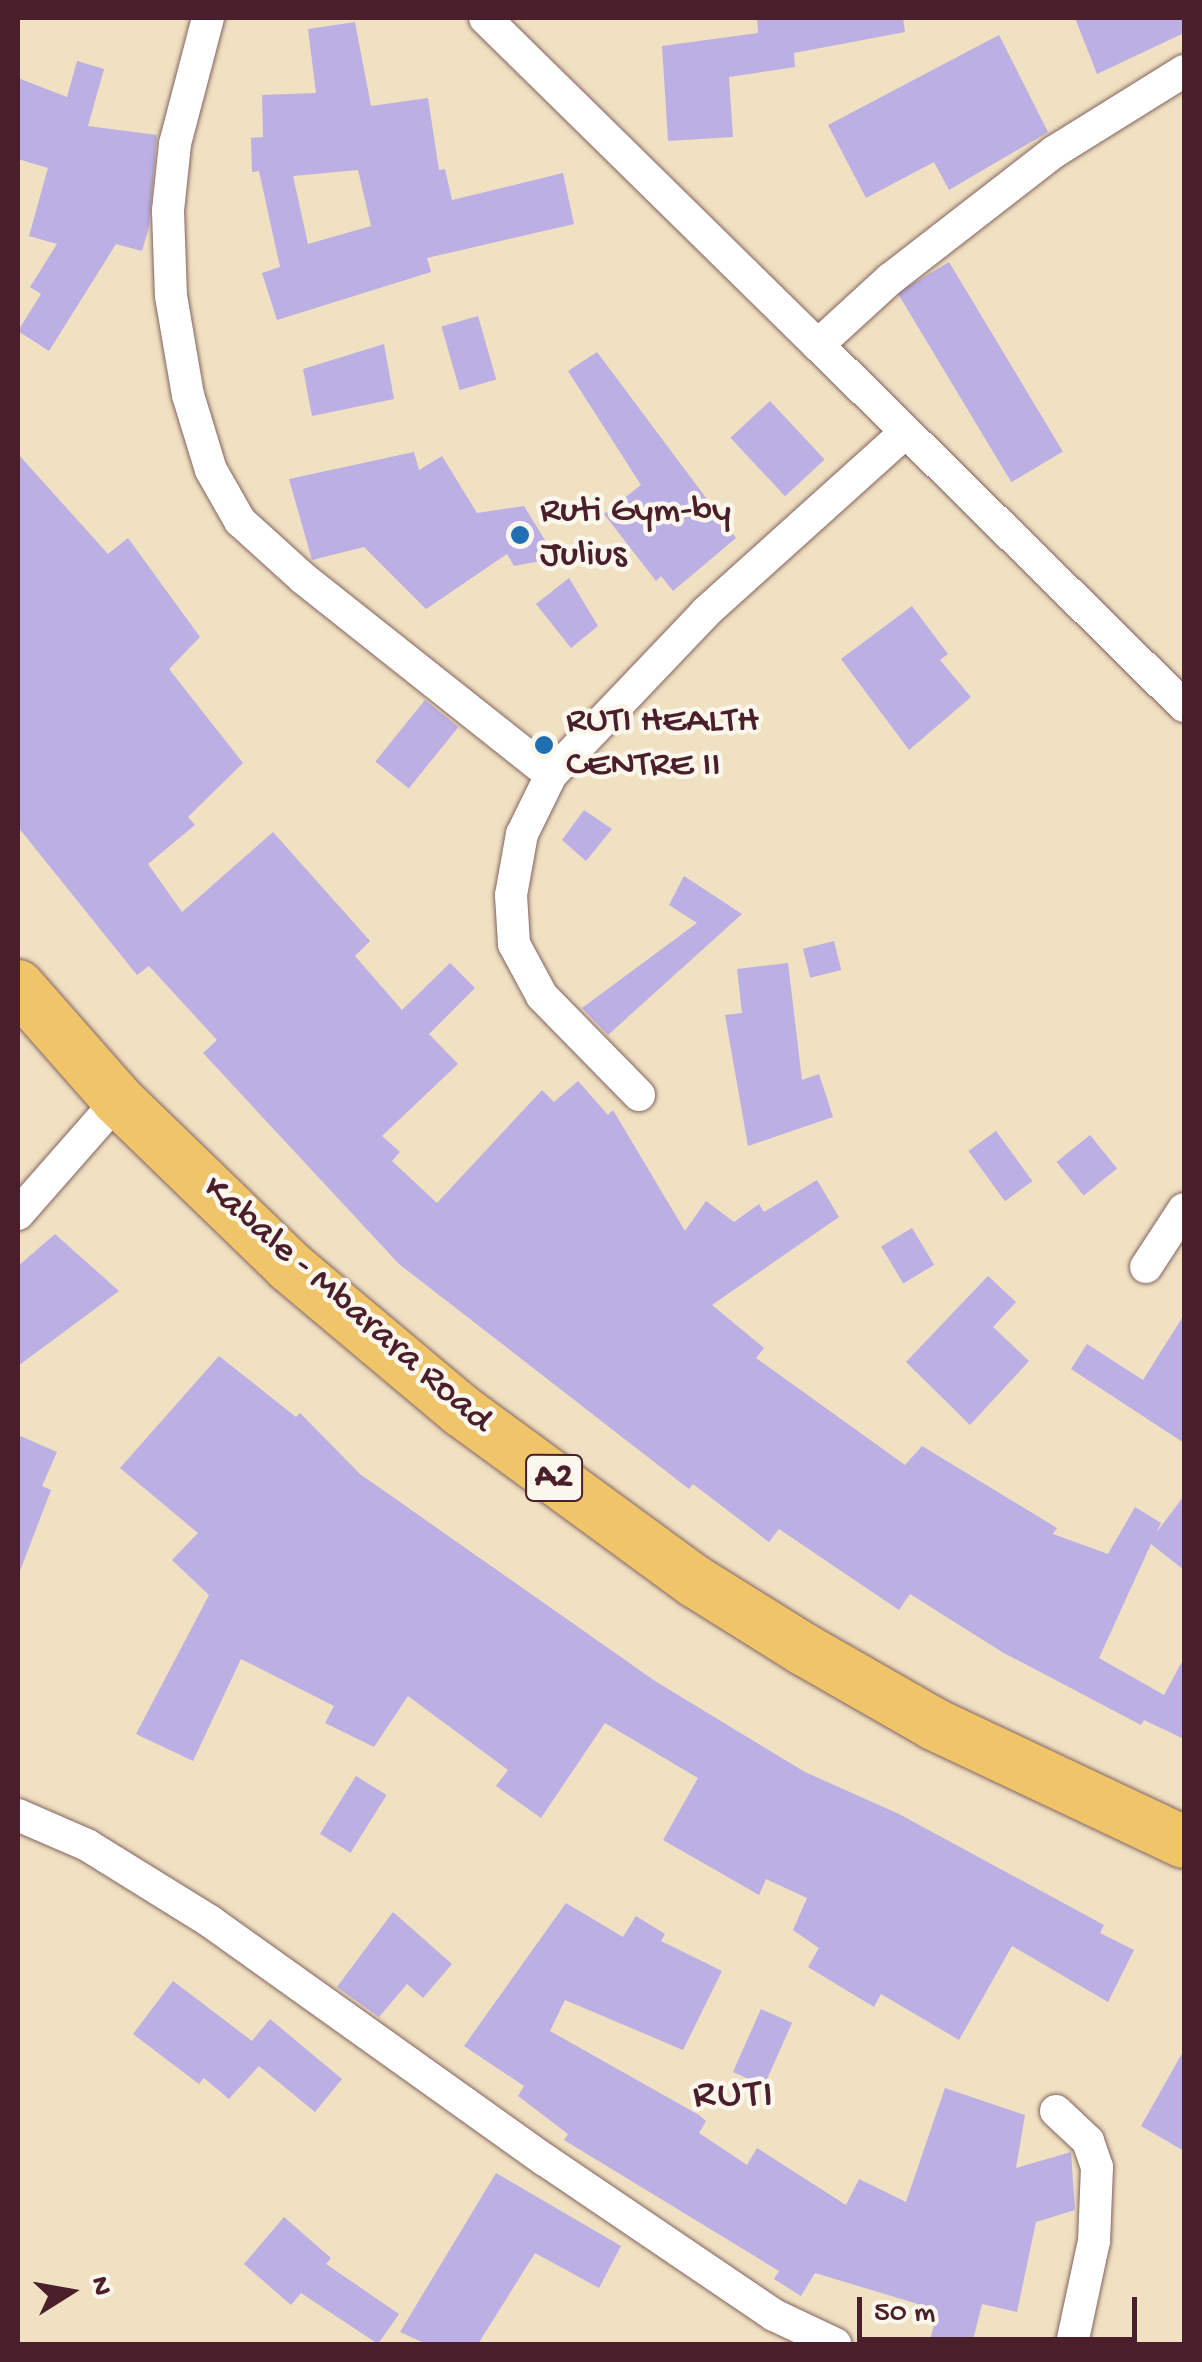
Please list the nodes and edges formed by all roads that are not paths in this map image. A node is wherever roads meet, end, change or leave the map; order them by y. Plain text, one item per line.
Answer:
1 (208, 18) edge
2 (484, 18) edge
3 (1184, 71) edge
4 (818, 345) junction
5 (904, 433) junction
6 (1184, 706) edge
7 (551, 775) junction
8 (18, 986) edge
9 (639, 1095) dead end
10 (118, 1100) junction
11 (1184, 1209) edge
12 (18, 1214) edge
13 (1146, 1266) dead end
14 (18, 1815) edge
15 (1184, 1842) edge
16 (1056, 2111) dead end
17 (835, 2344) edge
18 (1072, 2344) edge

1 - 7 street
2 - 4 street
3 - 4 street
4 - 5 street
5 - 6 street
5 - 7 street
7 - 9 street
8 - 10 main road, Kabale - Mbarara Road / A2
10 - 12 street
10 - 15 main road, Kabale - Mbarara Road / A2
11 - 13 street
14 - 17 street
16 - 18 street

